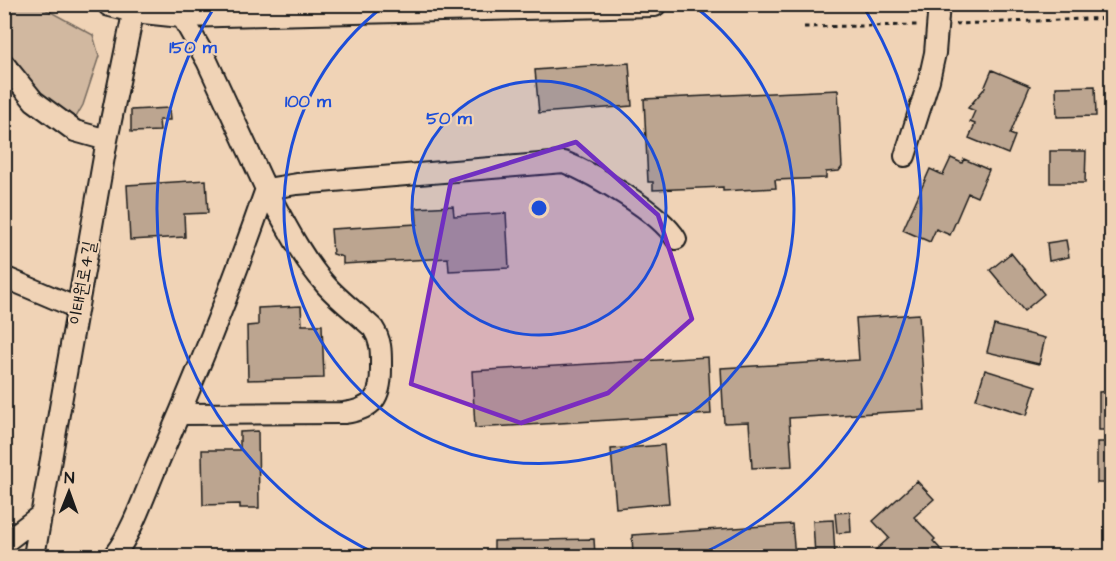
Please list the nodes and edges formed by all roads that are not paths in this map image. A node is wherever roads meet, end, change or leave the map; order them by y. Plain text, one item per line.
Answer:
1 (654, 4) edge
2 (939, 4) edge
3 (126, 6) edge
4 (181, 15) junction
5 (4, 64) edge
6 (107, 140) junction
7 (904, 156) dead end
8 (266, 189) junction
9 (675, 239) dead end
10 (4, 277) edge
11 (77, 308) junction
12 (180, 414) junction
13 (42, 514) junction
14 (4, 543) edge
15 (34, 556) edge
16 (116, 556) edge

1 - 4 main road
2 - 7 street
3 - 4 main road
3 - 6 street, 이태원로4길
4 - 8 street
5 - 6 street
6 - 11 street, 이태원로4길
8 - 9 street
8 - 12 street
8 - 12 street
10 - 11 street
11 - 13 street, 이태원로4길
12 - 16 street
13 - 14 street
13 - 15 street, 이태원로4길

